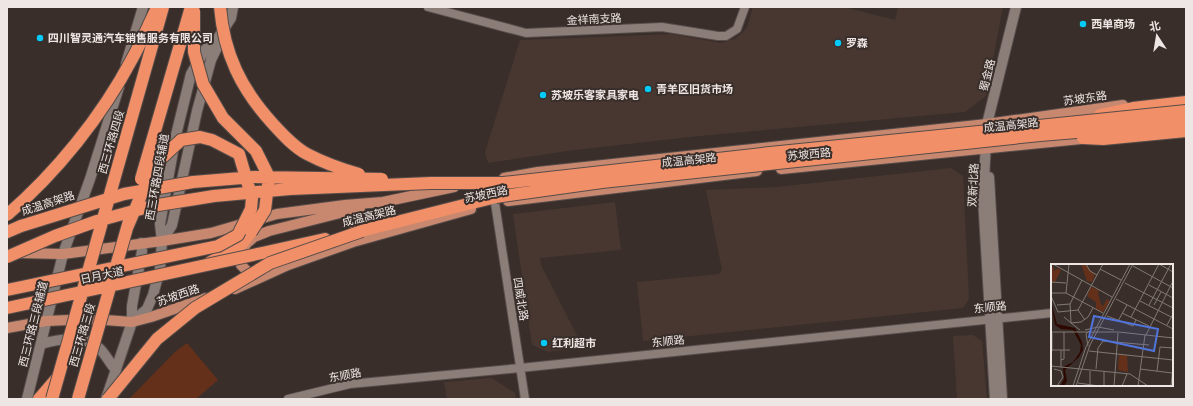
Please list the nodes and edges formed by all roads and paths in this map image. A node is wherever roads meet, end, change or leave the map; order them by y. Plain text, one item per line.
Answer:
1 (143, 7) edge
2 (157, 7) edge
3 (163, 7) edge
4 (192, 7) edge
5 (220, 7) edge
6 (233, 7) edge
7 (428, 7) edge
8 (745, 7) edge
9 (1016, 7) edge
10 (450, 10) edge
11 (227, 25) junction
12 (1186, 96) edge
13 (1186, 102) edge
14 (1186, 111) edge
15 (1186, 122) edge
16 (1066, 123) junction
17 (988, 124) junction
18 (1186, 128) edge
19 (1186, 131) edge
20 (1040, 135) junction
21 (987, 149) junction
22 (375, 178) junction
23 (431, 183) junction
24 (383, 202) junction
25 (495, 203) junction
26 (7, 215) edge
27 (127, 228) junction
28 (362, 231) junction
29 (7, 232) edge
30 (162, 241) junction
31 (141, 243) junction
32 (7, 253) edge
33 (63, 254) junction
34 (7, 258) edge
35 (203, 267) junction
36 (262, 277) junction
37 (84, 285) joint
38 (7, 290) edge
39 (11, 308) edge
40 (1051, 313) edge
41 (993, 318) junction
42 (46, 321) junction
43 (132, 322) junction
44 (7, 328) edge
45 (41, 344) junction
46 (520, 368) junction
47 (116, 370) junction
48 (58, 377) junction
49 (27, 399) edge
50 (39, 399) edge
51 (52, 399) edge
52 (78, 399) edge
53 (107, 399) edge
54 (288, 399) edge
55 (526, 399) edge
56 (994, 399) edge
57 (1002, 399) edge

1 - 33 main road
2 - 26 highway, bridge
3 - 37 highway, 西三环路四段, bridge
4 - 27 highway, bridge
4 - 35 highway, bridge
5 - 22 highway, bridge
6 - 11 main road, 西三环路四段辅道
7 - 10 street, 金祥南支路
8 - 10 street, 金祥南支路
9 - 17 main road, 蜀金路
11 - 30 main road, 西三环路四段辅道
11 - 30 main road, 西三环路四段辅道
12 - 17 main road, 苏坡东路
13 - 16 highway, bridge
14 - 16 highway, 成温高架路, bridge
15 - 20 highway, 成温高架路, bridge
16 - 23 highway, 成温高架路, bridge
17 - 21 main road, 蜀金路
17 - 24 main road, 苏坡西路
18 - 21 main road
19 - 20 highway, bridge
20 - 28 highway, 成温高架路, bridge
21 - 25 main road, 苏坡西路
21 - 41 main road, 双新北路
22 - 23 highway, 成温高架路, bridge
22 - 29 highway, 成温高架路, bridge
23 - 34 highway, bridge
24 - 30 main road, 苏坡西路
24 - 36 main road
25 - 36 main road, 苏坡西路
25 - 46 street, 四威北路
27 - 38 highway, bridge
27 - 52 highway, 西三环路三段, bridge
28 - 35 highway, 成温高架路, bridge
28 - 53 highway, bridge
30 - 31 main road, 苏坡西路
30 - 43 main road
31 - 33 main road, 苏坡西路
31 - 43 main road
32 - 33 main road, 苏坡西路
33 - 42 main road, 西三环路三段辅道
35 - 39 highway, 日月大道, bridge
36 - 43 main road, 苏坡西路
37 - 48 highway, 西三环路三段, bridge
40 - 41 street, 东顺路
41 - 46 street, 东顺路
41 - 56 main road, 双新北路
41 - 57 main road, 双新北路
42 - 43 main road, 苏坡西路
42 - 44 main road, 苏坡西路
42 - 45 main road, 西三环路三段辅道
43 - 47 main road
45 - 47 main road
45 - 49 main road, 西三环路三段辅道
46 - 54 street, 东顺路
46 - 55 street, 四威北路
47 - 53 main road
48 - 50 highway
48 - 51 highway, 西三环路三段, bridge

